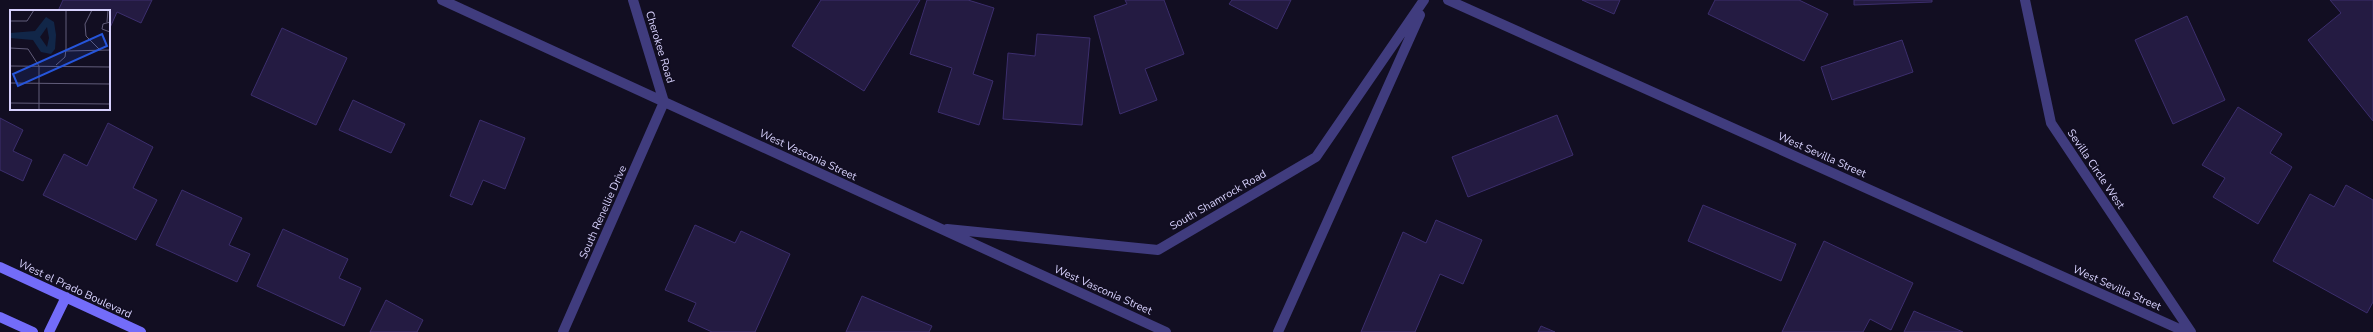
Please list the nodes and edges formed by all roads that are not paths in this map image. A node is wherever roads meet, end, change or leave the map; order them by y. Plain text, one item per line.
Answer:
1 (442, 0) edge
2 (633, 0) edge
3 (1425, 0) edge
4 (1448, 0) edge
5 (2025, 0) edge
6 (664, 102) junction
7 (938, 229) junction
8 (0, 267) edge
9 (66, 298) junction
10 (0, 317) edge
11 (33, 332) edge
12 (49, 332) edge
13 (140, 332) edge
14 (563, 332) edge
15 (1166, 332) edge
16 (1278, 332) edge
17 (2186, 332) edge
18 (2191, 332) edge

1 - 6 street, West Vasconia Street
2 - 6 street, Cherokee Road
3 - 7 street, South Shamrock Road
3 - 16 street, South Shamrock Road
4 - 17 street, West Sevilla Street
5 - 18 street, Sevilla Circle West
6 - 7 street, West Vasconia Street
6 - 14 street, South Renellie Drive
7 - 15 street, West Vasconia Street
8 - 9 street, West el Prado Boulevard
9 - 12 street
9 - 13 street, West el Prado Boulevard
10 - 11 street

